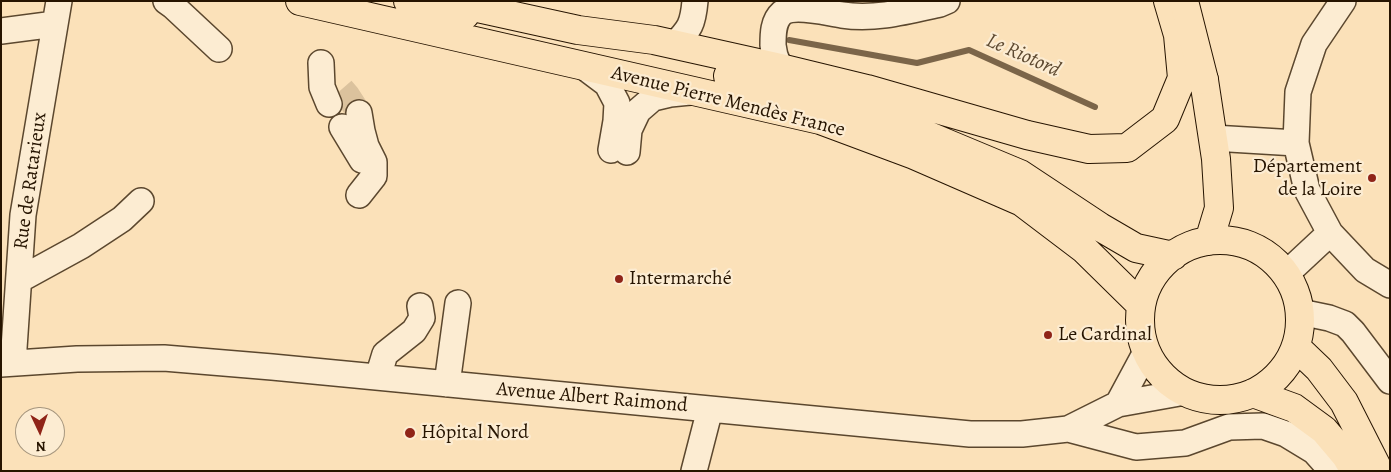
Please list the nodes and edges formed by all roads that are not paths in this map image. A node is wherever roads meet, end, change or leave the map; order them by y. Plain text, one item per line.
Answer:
1 (166, 1) edge
2 (300, 1) edge
3 (408, 1) edge
4 (446, 1) edge
5 (695, 1) edge
6 (947, 1) edge
7 (1168, 1) edge
8 (1184, 1) edge
9 (1342, 1) edge
10 (57, 12) edge
11 (1, 31) edge
12 (674, 45) junction
13 (219, 50) dead end
14 (583, 66) junction
15 (780, 68) junction
16 (694, 92) junction
17 (817, 98) junction
18 (351, 120) tunnel mouth
19 (1213, 138) junction
20 (1296, 143) junction
21 (366, 186) dead end
22 (141, 201) dead end
23 (1330, 233) junction
24 (1209, 241) junction
25 (1173, 256) junction
26 (1286, 274) junction
27 (19, 280) junction
28 (1390, 285) edge
29 (458, 303) dead end
30 (1141, 305) junction
31 (420, 306) dead end
32 (1300, 312) junction
33 (1296, 347) junction
34 (1146, 352) junction
35 (7, 363) edge
36 (378, 378) junction
37 (1390, 381) edge
38 (447, 384) junction
39 (1185, 392) junction
40 (1253, 393) junction
41 (1118, 404) junction
42 (710, 409) junction
43 (1068, 429) junction
44 (694, 471) edge
45 (1332, 471) edge
46 (1355, 471) edge
47 (1379, 471) edge

1 - 13 street
2 - 14 main road, Avenue Pierre Mendès France
3 - 17 main road, Avenue Pierre Mendès France
4 - 12 main road
5 - 12 street
6 - 15 street
7 - 15 main road
8 - 19 main road
9 - 20 street
10 - 11 street
10 - 27 street, Rue de Ratarieux
12 - 15 main road
14 - 16 main road, Avenue Pierre Mendès France
14 - 16 street
15 - 17 street
16 - 30 main road, Avenue Pierre Mendès France
17 - 25 main road, Avenue Pierre Mendès France
18 - 21 street
19 - 20 street
19 - 24 main road
20 - 23 street
22 - 27 street
23 - 26 street
23 - 28 street
24 - 25 main road
24 - 26 main road
25 - 30 main road
26 - 32 main road
27 - 35 street, Rue de Ratarieux
29 - 38 street
30 - 34 main road
31 - 36 street
32 - 33 main road
32 - 37 street
33 - 40 main road
33 - 47 main road
34 - 39 main road
34 - 41 street
35 - 36 street, Avenue Albert Raimond
36 - 38 street, Avenue Albert Raimond
38 - 42 street, Avenue Albert Raimond
39 - 40 main road
39 - 41 street, Avenue Albert Raimond
40 - 46 main road
41 - 43 street, Avenue Albert Raimond
42 - 43 street, Avenue Albert Raimond
42 - 44 street
43 - 45 street

